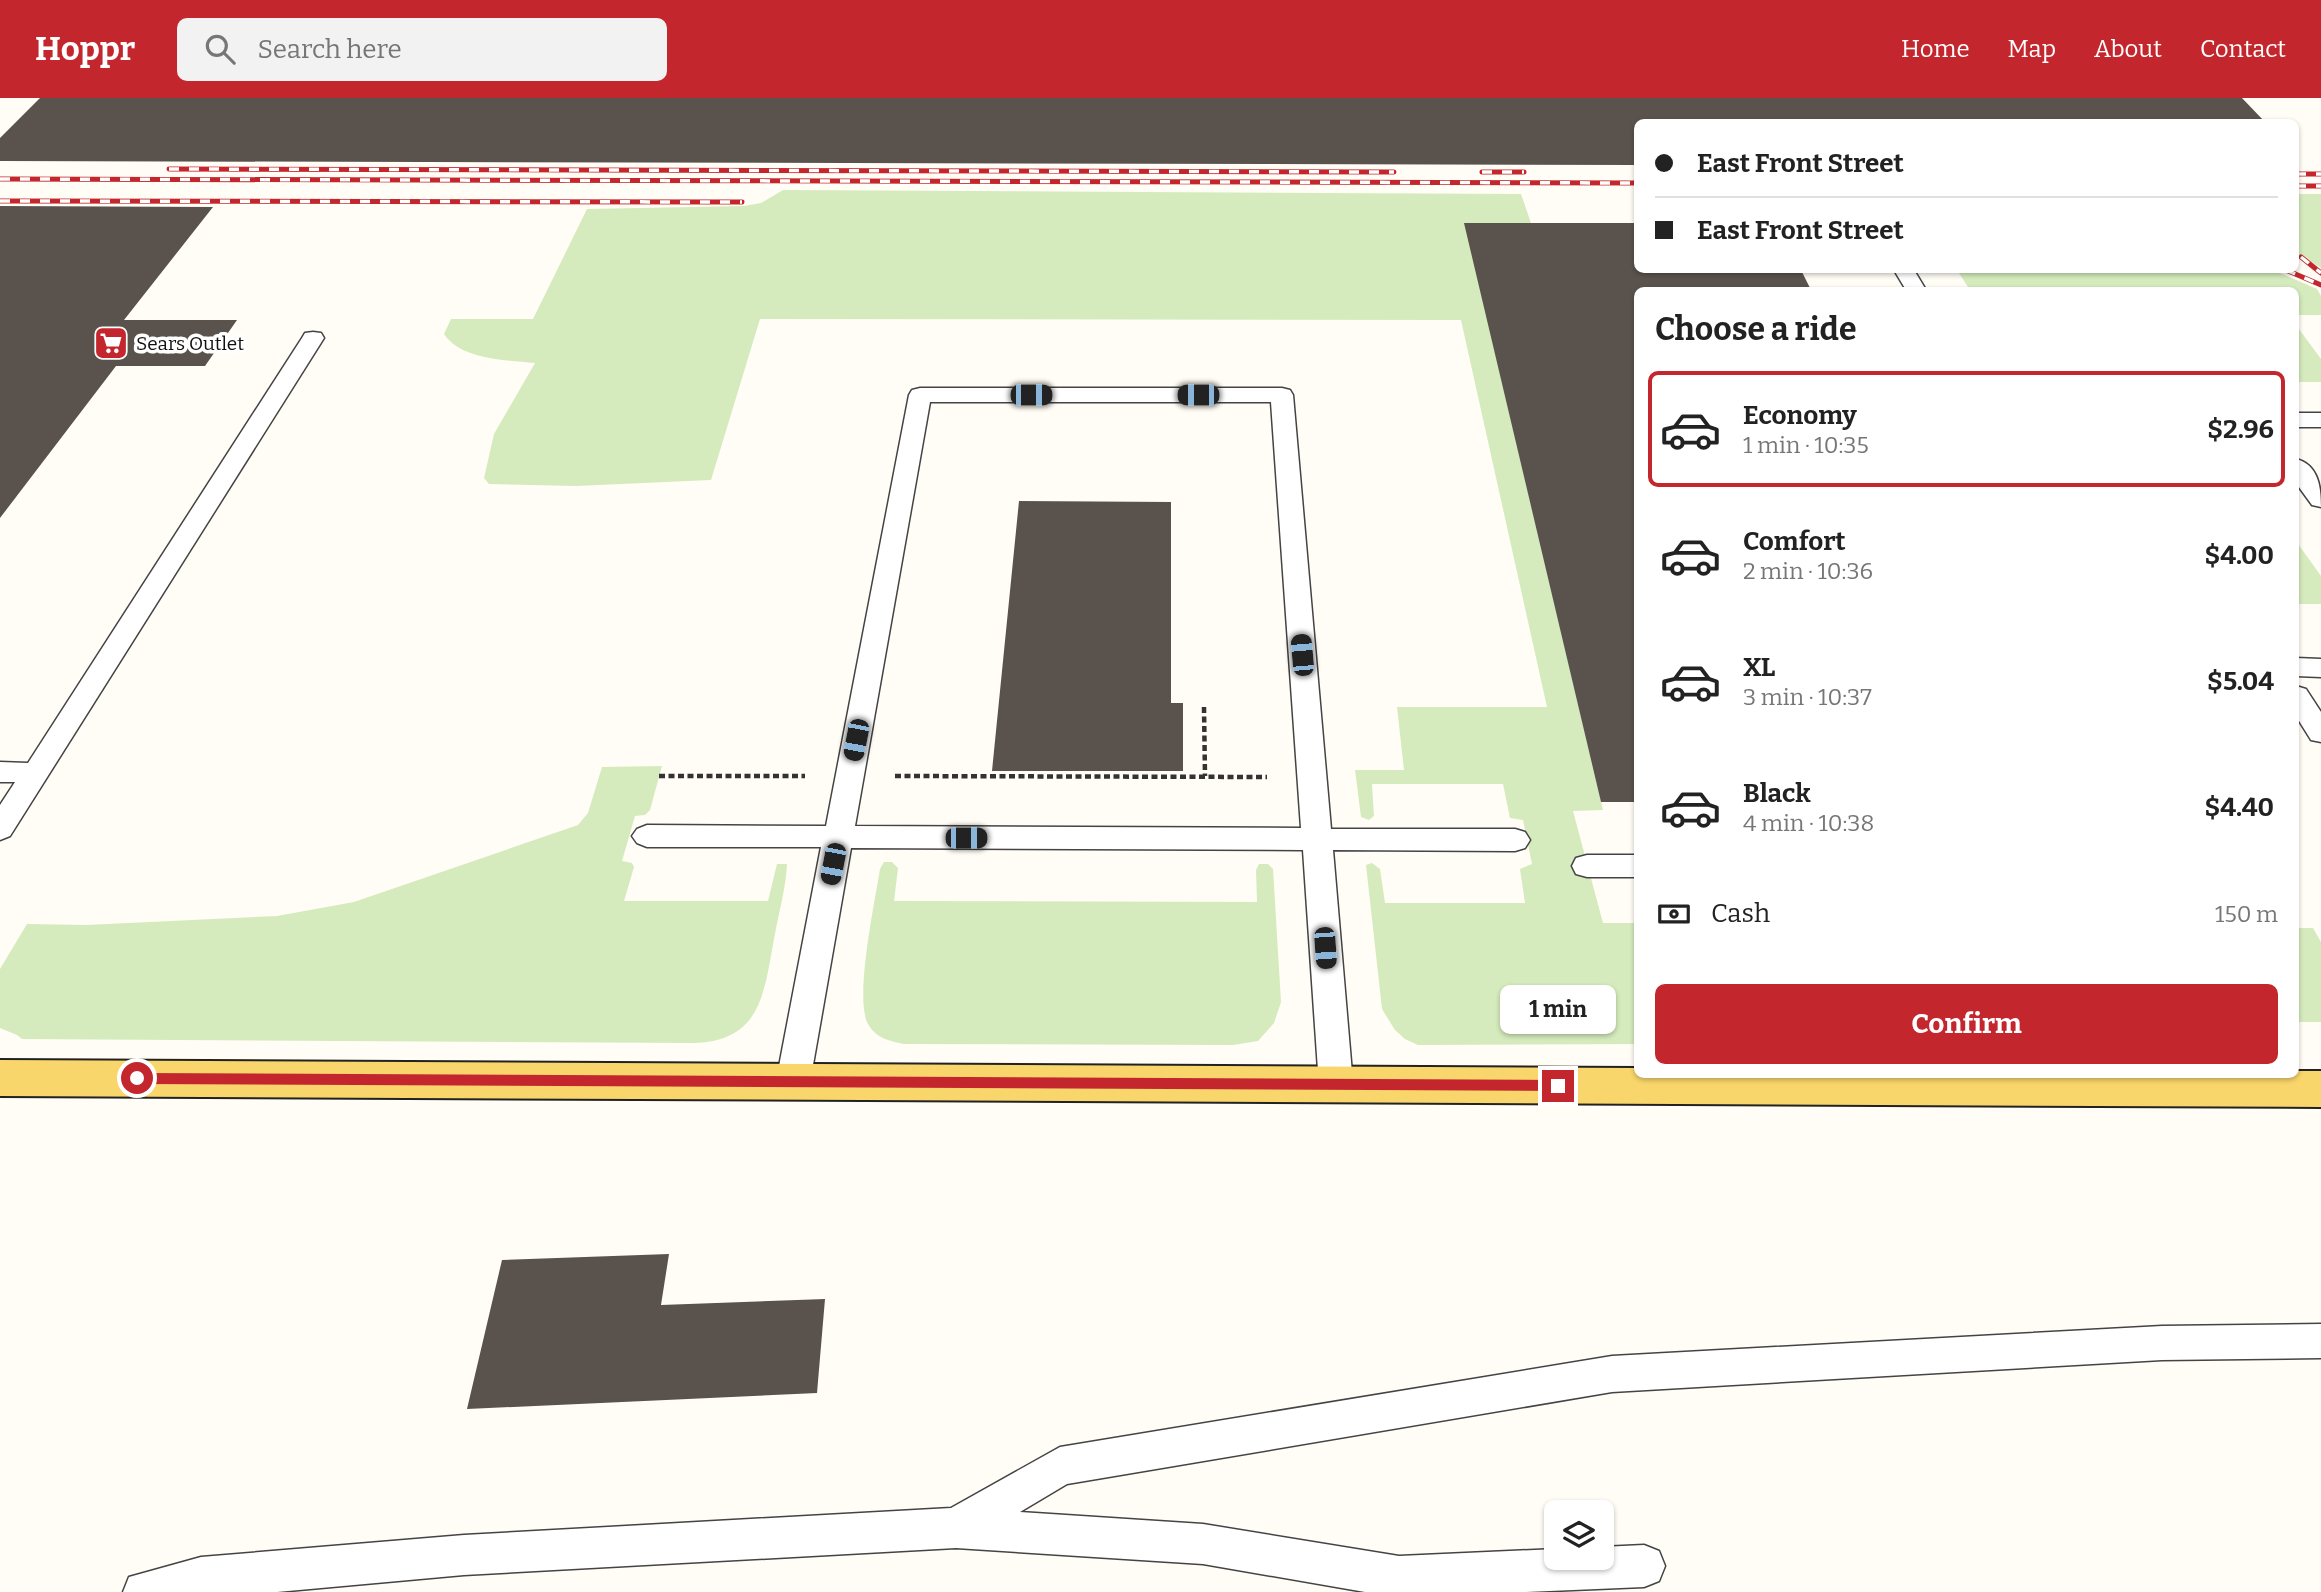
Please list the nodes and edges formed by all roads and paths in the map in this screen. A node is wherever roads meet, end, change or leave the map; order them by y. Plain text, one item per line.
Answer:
1 (313, 338) dead end
2 (2299, 420) edge
3 (2321, 420) edge
4 (2299, 471) edge
5 (2321, 500) edge
6 (2299, 667) edge
7 (2321, 668) edge
8 (2299, 700) edge
9 (1204, 707) dead end
10 (2321, 733) edge
11 (0, 772) edge
12 (36, 773) junction
13 (659, 776) dead end
14 (849, 776) junction
15 (1205, 776) junction
16 (1310, 777) junction
17 (0, 829) edge
18 (647, 836) dead end
19 (838, 837) junction
20 (1317, 839) junction
21 (1515, 840) dead end
22 (1587, 866) dead end
23 (1634, 866) edge
24 (0, 1077) edge
25 (2137, 1081) edge
26 (793, 1082) junction
27 (1336, 1085) junction
28 (2321, 1089) edge
29 (2321, 1341) edge
30 (956, 1528) junction
31 (1644, 1566) dead end
32 (144, 1592) edge

1 - 12 lane
2 - 3 lane
4 - 5 lane
6 - 7 lane
8 - 10 lane
9 - 15 path
11 - 12 lane
12 - 17 lane
13 - 14 path
14 - 15 path
14 - 16 lane
14 - 19 lane
15 - 16 path
16 - 20 lane
18 - 19 lane
19 - 20 lane
19 - 26 lane
20 - 21 lane
20 - 27 lane
22 - 23 lane
24 - 26 main road
25 - 27 main road
25 - 28 main road
26 - 27 main road
29 - 30 lane
30 - 31 lane
30 - 32 lane

